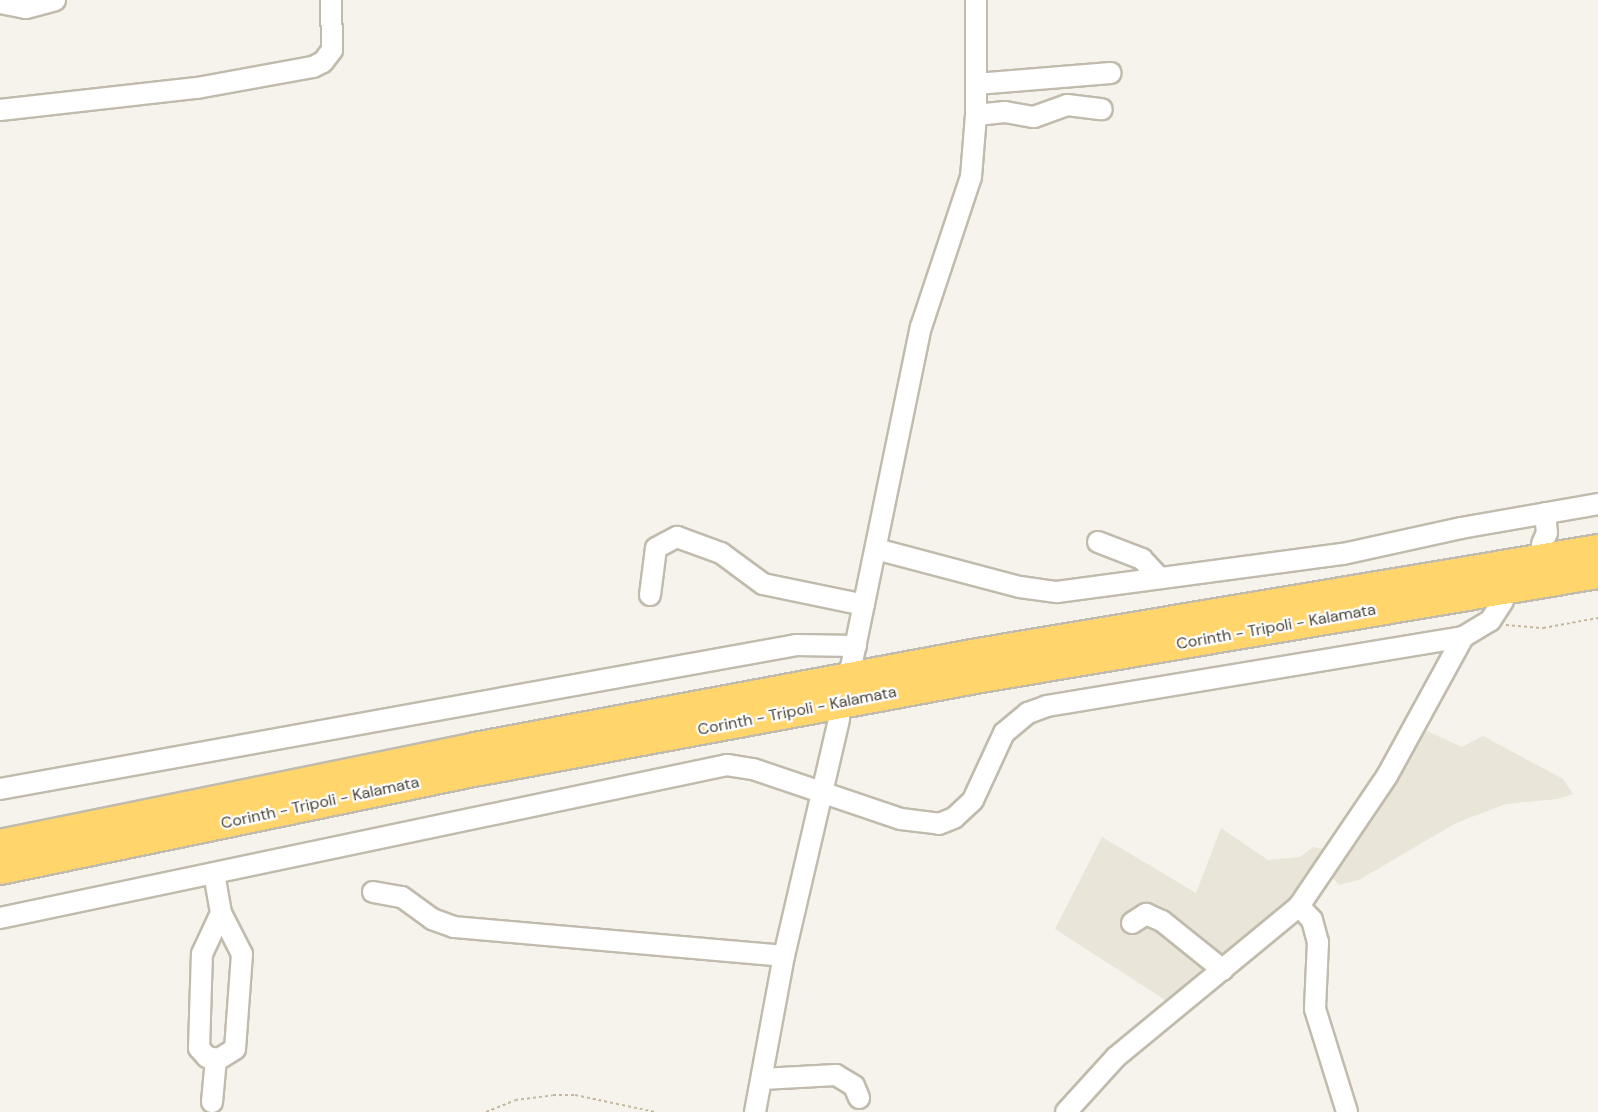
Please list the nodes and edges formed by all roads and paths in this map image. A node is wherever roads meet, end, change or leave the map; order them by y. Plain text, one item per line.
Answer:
1 (55, 0) edge
2 (331, 0) edge
3 (976, 0) edge
4 (0, 3) edge
5 (1111, 73) dead end
6 (976, 84) junction
7 (1102, 109) dead end
8 (0, 110) edge
9 (976, 116) junction
10 (1598, 487) edge
11 (1598, 504) edge
12 (1574, 507) junction
13 (1545, 513) junction
14 (1098, 542) dead end
15 (1542, 544) dead end
16 (876, 549) junction
17 (1598, 550) edge
18 (1598, 573) edge
19 (1160, 578) junction
20 (650, 594) dead end
21 (1503, 601) dead end
22 (864, 605) junction
23 (1598, 618) edge
24 (1490, 621) junction
25 (1463, 637) junction
26 (856, 646) junction
27 (851, 667) dead end
28 (838, 719) dead end
29 (0, 789) edge
30 (821, 794) junction
31 (75, 830) junction
32 (0, 836) edge
33 (0, 845) edge
34 (8, 869) edge
35 (214, 873) junction
36 (373, 892) dead end
37 (1299, 906) junction
38 (221, 913) junction
39 (0, 918) edge
40 (1132, 922) dead end
41 (784, 956) junction
42 (1223, 970) junction
43 (216, 1059) junction
44 (762, 1079) junction
45 (859, 1098) dead end
46 (212, 1102) dead end
47 (486, 1112) edge
48 (656, 1112) edge
49 (755, 1112) edge
50 (1066, 1112) edge
51 (1347, 1112) edge

1 - 4 street
2 - 8 street
3 - 6 street
5 - 6 street
6 - 9 street
7 - 9 street
9 - 16 street
10 - 12 street
11 - 12 street
12 - 13 street
13 - 15 street
13 - 19 street
14 - 19 street
16 - 19 street
16 - 22 street
17 - 31 highway, Corinth - Tripoli - Kalamata
18 - 34 highway, Corinth - Tripoli - Kalamata
20 - 22 street
21 - 24 street
22 - 26 street
23 - 24 path
24 - 25 street
25 - 30 street
25 - 37 street
26 - 27 street
26 - 29 street
28 - 30 street
30 - 35 street
30 - 41 street
31 - 32 highway
31 - 33 highway, Corinth - Tripoli - Kalamata
35 - 38 street
35 - 39 street
36 - 41 street
37 - 42 street
37 - 51 street
38 - 43 street
38 - 43 street
40 - 42 street
41 - 44 street
42 - 50 street
43 - 46 street
44 - 45 street
44 - 49 street
47 - 48 path

